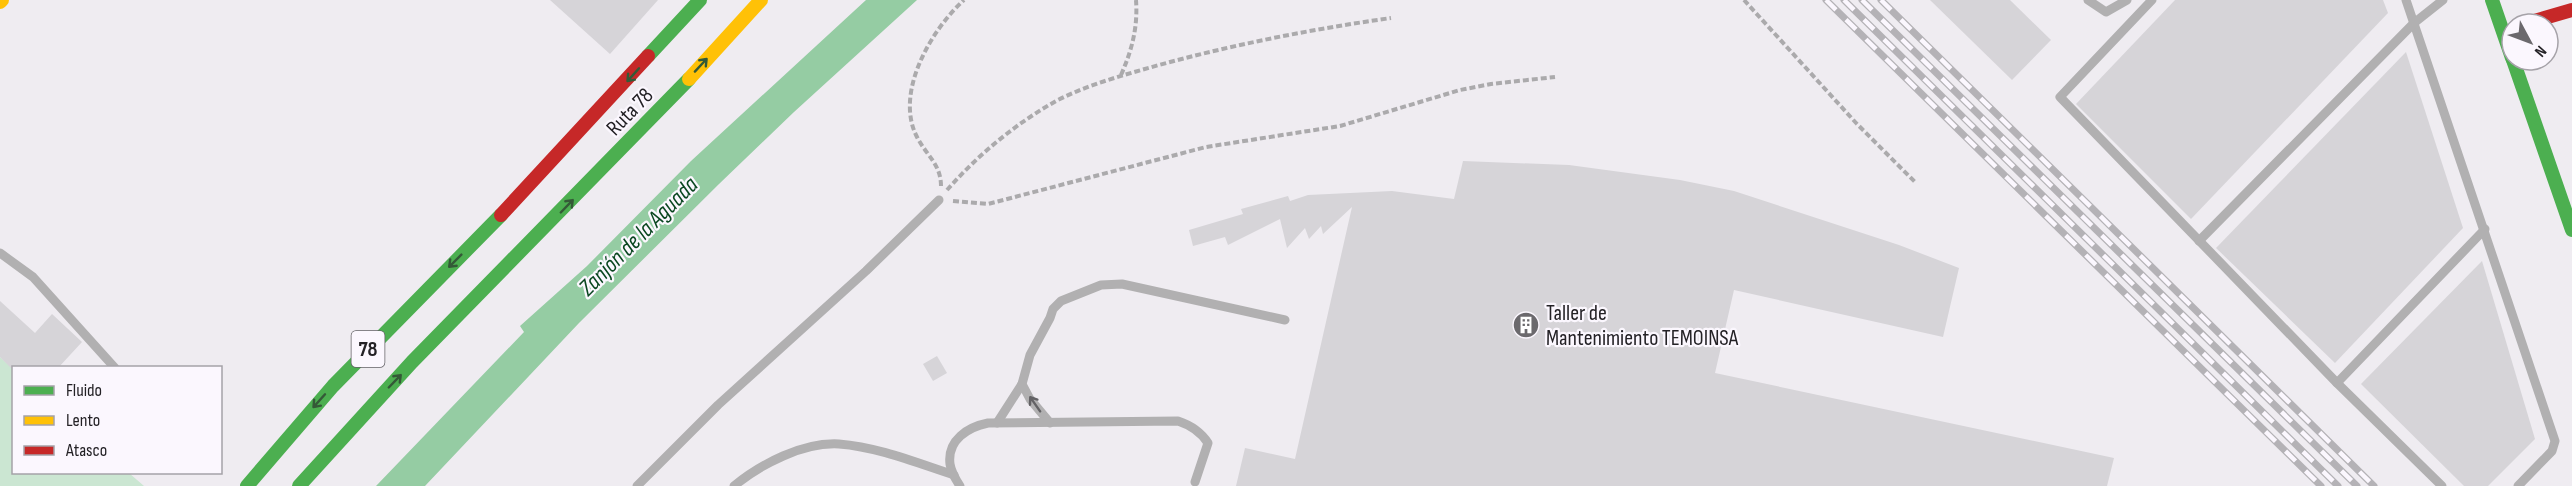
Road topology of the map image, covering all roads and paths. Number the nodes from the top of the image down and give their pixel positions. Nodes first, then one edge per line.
1 (700, 0) edge
2 (761, 0) edge
3 (964, 0) edge
4 (1136, 0) edge
5 (1744, 0) edge
6 (2088, 0) edge
7 (2127, 0) edge
8 (2152, 0) edge
9 (2406, 0) edge
10 (2444, 0) edge
11 (2492, 0) edge
12 (1391, 18) dead end
13 (2414, 23) junction
14 (2500, 24) edge
15 (2517, 72) edge
16 (1120, 75) junction
17 (1555, 77) dead end
18 (1915, 182) dead end
19 (939, 200) junction
20 (2485, 228) junction
21 (2572, 230) edge
22 (2199, 241) junction
23 (0, 253) edge
24 (1285, 320) dead end
25 (113, 366) edge
26 (2337, 383) junction
27 (1022, 384) junction
28 (997, 423) junction
29 (1050, 423) junction
30 (954, 475) junction
31 (1195, 482) dead end
32 (247, 486) edge
33 (299, 486) edge
34 (637, 486) edge
35 (734, 486) edge
36 (960, 486) edge
37 (2442, 486) edge
38 (2518, 486) edge

1 -> 32 main road, Ruta 78 / 78
33 -> 2 main road, Ruta 78 / 78
3 - 19 path
4 - 16 path
5 - 18 path
6 - 7 lane
8 - 22 lane
9 - 13 lane
10 - 13 lane
11 - 14 main road
12 - 16 path
13 - 20 lane
13 - 22 lane
15 - 21 main road
16 - 19 path
17 - 19 path
19 - 34 lane
20 - 26 lane
20 - 38 lane
22 - 26 lane
23 - 25 lane
24 - 27 lane
26 - 37 lane
27 - 28 lane
29 -> 27 lane
28 - 29 lane
28 - 30 lane
29 - 31 lane
30 - 35 lane
30 - 36 lane

